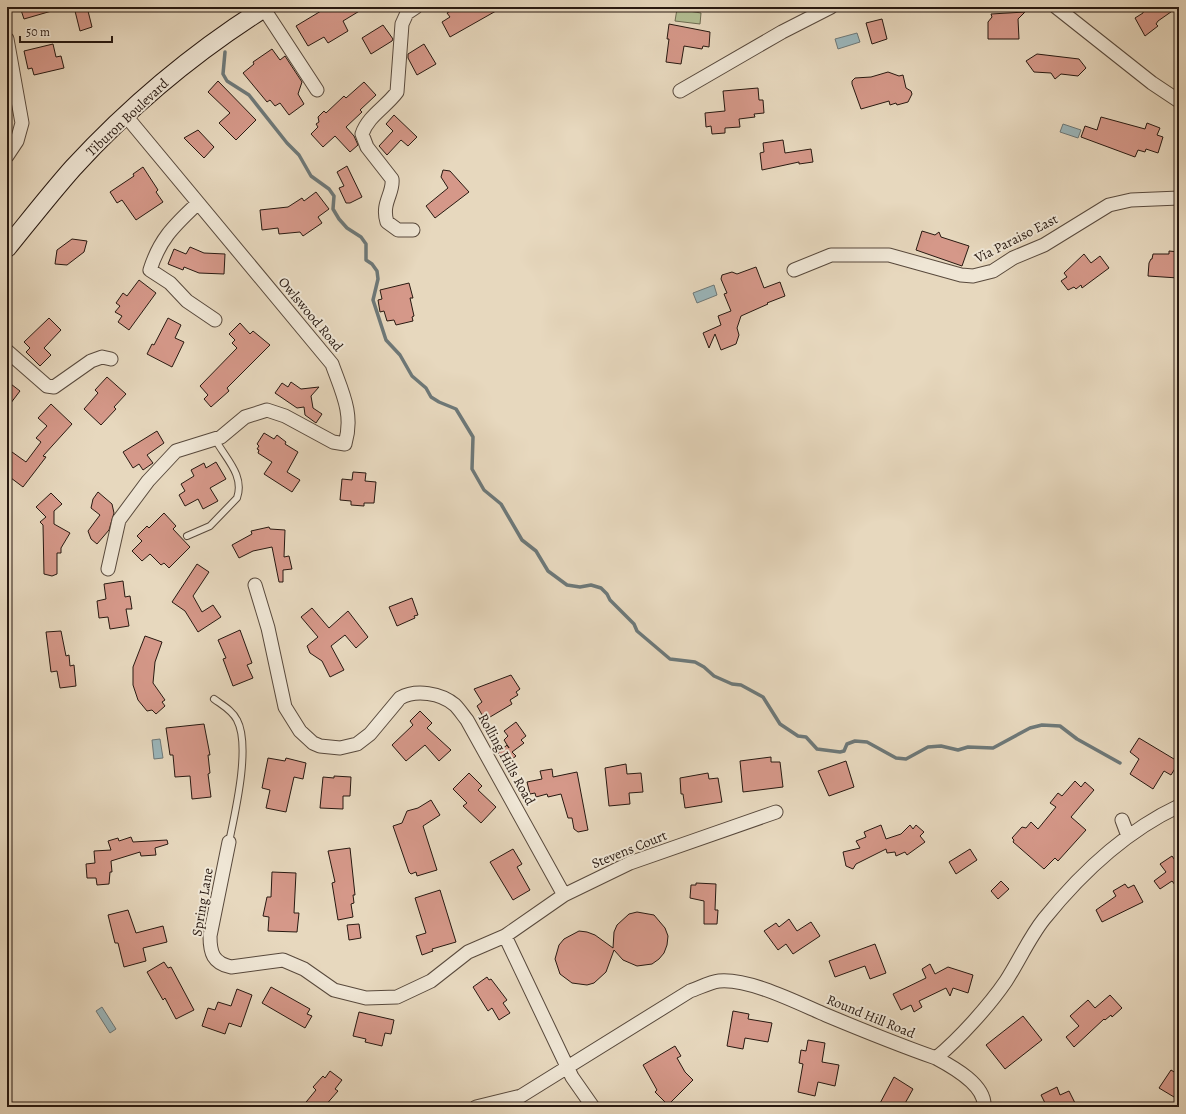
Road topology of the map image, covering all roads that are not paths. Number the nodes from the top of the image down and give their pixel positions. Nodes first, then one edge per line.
1 (416, 7) edge
2 (831, 7) edge
3 (265, 8) edge
4 (1060, 8) edge
5 (7, 39) edge
6 (317, 90) dead end
7 (680, 91) dead end
8 (1179, 100) edge
9 (126, 116) junction
10 (7, 156) edge
11 (1179, 198) edge
12 (198, 203) junction
13 (413, 230) dead end
14 (7, 248) edge
15 (794, 270) dead end
16 (215, 320) dead end
17 (7, 351) edge
18 (111, 359) dead end
19 (215, 439) junction
20 (187, 536) dead end
21 (108, 569) dead end
22 (255, 585) dead end
23 (214, 699) dead end
24 (1179, 806) edge
25 (776, 812) dead end
26 (1122, 820) dead end
27 (1128, 836) junction
28 (229, 842) joint
29 (564, 895) junction
30 (505, 936) junction
31 (936, 1058) junction
32 (568, 1067) junction
33 (476, 1107) edge
34 (593, 1107) edge
35 (984, 1107) edge

1 - 13 street
2 - 7 street
3 - 6 street
3 - 9 main road, Tiburon Boulevard
4 - 8 street
5 - 10 street
9 - 12 street, Owlswood Road
9 - 14 main road, Tiburon Boulevard
11 - 15 street, Via Paraiso East
12 - 16 street
12 - 19 street, Owlswood Road
17 - 18 street
19 - 20 lane
19 - 21 street, Owlswood Road
22 - 29 street, Rolling Hills Road
23 - 28 lane
24 - 27 street
25 - 29 street, Stevens Court
26 - 27 street
27 - 31 street
28 - 30 street, Spring Lane
29 - 30 street, Stevens Court
30 - 32 street
31 - 32 street, Round Hill Road
31 - 35 street, Round Hill Road
32 - 33 street, Round Hill Road
32 - 34 street

